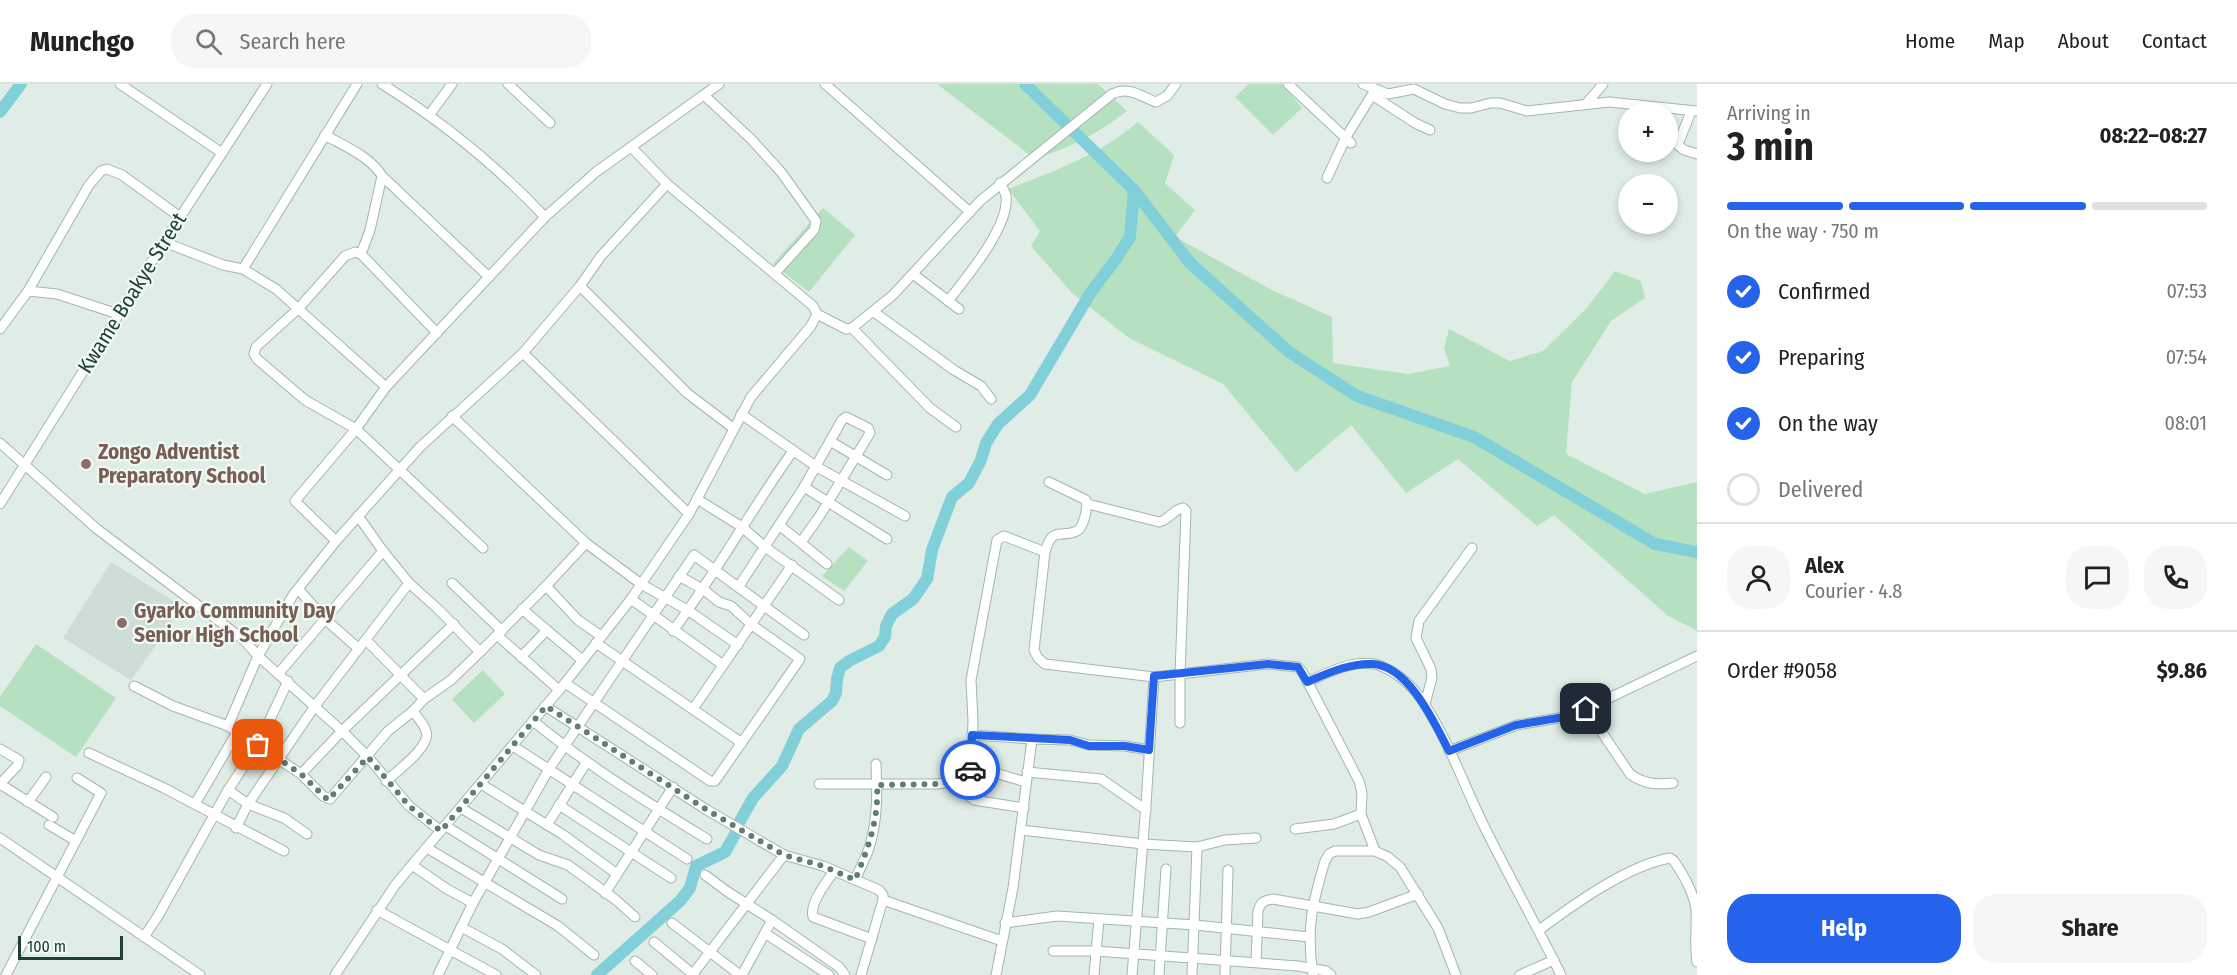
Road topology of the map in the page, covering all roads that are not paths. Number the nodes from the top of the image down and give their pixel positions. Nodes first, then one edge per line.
1 (120, 84) edge
2 (267, 84) edge
3 (357, 84) edge
4 (382, 84) edge
5 (452, 84) edge
6 (508, 84) edge
7 (720, 84) edge
8 (825, 84) edge
9 (1176, 84) edge
10 (1288, 84) edge
11 (1363, 84) edge
12 (1603, 84) edge
13 (1373, 93) junction
14 (705, 96) junction
15 (1609, 102) junction
16 (1586, 104) junction
17 (1618, 104) edge
18 (1678, 111) edge
19 (1694, 112) edge
20 (430, 114) junction
21 (550, 123) dead end
22 (1430, 130) dead end
23 (325, 135) junction
24 (1349, 140) junction
25 (1678, 144) joint
26 (632, 148) junction
27 (222, 153) junction
28 (1697, 154) edge
29 (382, 176) junction
30 (1327, 178) dead end
31 (1000, 183) junction
32 (667, 184) junction
33 (970, 212) junction
34 (180, 217) junction
35 (545, 217) junction
36 (164, 242) junction
37 (361, 254) junction
38 (243, 269) junction
39 (775, 273) junction
40 (913, 273) junction
41 (489, 277) junction
42 (580, 286) junction
43 (28, 291) junction
44 (948, 300) junction
45 (298, 309) junction
46 (959, 309) dead end
47 (874, 312) junction
48 (118, 314) junction
49 (816, 314) junction
50 (852, 328) junction
51 (0, 329) edge
52 (437, 333) junction
53 (523, 353) junction
54 (386, 387) junction
55 (991, 399) dead end
56 (741, 414) junction
57 (452, 416) junction
58 (956, 427) dead end
59 (733, 428) junction
60 (356, 429) junction
61 (830, 441) junction
62 (0, 443) edge
63 (793, 451) junction
64 (856, 456) junction
65 (24, 464) junction
66 (817, 466) junction
67 (399, 471) junction
68 (887, 475) dead end
69 (840, 481) junction
70 (1049, 482) dead end
71 (804, 487) junction
72 (697, 499) junction
73 (828, 501) junction
74 (0, 504) edge
75 (1088, 504) junction
76 (689, 514) junction
77 (357, 516) junction
78 (905, 516) dead end
79 (779, 525) junction
80 (742, 527) junction
81 (887, 539) dead end
82 (336, 541) junction
83 (801, 542) junction
84 (586, 543) junction
85 (765, 547) junction
86 (483, 548) dead end
87 (1473, 548) dead end
88 (383, 551) junction
89 (1045, 552) junction
90 (827, 564) dead end
91 (792, 565) junction
92 (715, 570) junction
93 (679, 576) junction
94 (409, 583) junction
95 (452, 583) dead end
96 (640, 584) junction
97 (546, 586) junction
98 (739, 586) junction
99 (298, 589) junction
100 (704, 590) junction
101 (664, 597) junction
102 (631, 599) junction
103 (839, 600) dead end
104 (765, 606) junction
105 (522, 609) junction
106 (688, 611) junction
107 (651, 616) junction
108 (326, 619) junction
109 (454, 624) junction
110 (752, 625) junction
111 (546, 630) junction
112 (673, 631) junction
113 (500, 633) junction
114 (804, 635) dead end
115 (599, 639) junction
116 (366, 640) junction
117 (738, 645) junction
118 (359, 650) junction
119 (480, 652) junction
120 (258, 656) junction
121 (1697, 656) edge
122 (521, 657) junction
123 (582, 660) junction
124 (623, 660) junction
125 (723, 665) junction
126 (279, 674) junction
127 (1180, 674) junction
128 (402, 676) junction
129 (1154, 676) junction
130 (288, 681) junction
131 (1307, 682) junction
132 (134, 686) dead end
133 (562, 687) junction
134 (424, 699) junction
135 (593, 703) junction
136 (1425, 704) junction
137 (315, 706) junction
138 (546, 706) junction
139 (693, 709) junction
140 (1586, 709) junction
141 (413, 711) junction
142 (533, 721) junction
143 (1180, 723) dead end
144 (577, 727) junction
145 (232, 729) junction
146 (342, 731) junction
147 (972, 735) junction
148 (1032, 738) junction
149 (741, 743) junction
150 (258, 745) junction
151 (513, 746) junction
152 (563, 746) junction
153 (0, 749) edge
154 (1149, 750) junction
155 (1449, 751) junction
156 (89, 753) dead end
157 (368, 757) junction
158 (279, 759) junction
159 (586, 763) junction
160 (876, 764) dead end
161 (971, 766) junction
162 (549, 769) junction
163 (301, 774) junction
164 (46, 777) dead end
165 (1027, 777) junction
166 (77, 778) dead end
167 (969, 779) junction
168 (386, 781) junction
169 (1674, 783) dead end
170 (0, 784) edge
171 (482, 784) junction
172 (572, 784) junction
173 (819, 784) dead end
174 (877, 785) junction
175 (673, 787) junction
176 (228, 790) junction
177 (28, 802) junction
178 (195, 804) junction
179 (248, 804) junction
180 (559, 805) junction
181 (461, 808) junction
182 (1024, 808) junction
183 (659, 810) junction
184 (1146, 810) junction
185 (525, 811) junction
186 (214, 814) junction
187 (1361, 814) junction
188 (547, 825) junction
189 (236, 828) junction
190 (1295, 828) dead end
191 (443, 829) junction
192 (1021, 830) junction
193 (644, 832) junction
194 (307, 834) dead end
195 (0, 838) edge
196 (510, 838) junction
197 (1256, 838) dead end
198 (707, 839) dead end
199 (76, 841) junction
200 (1143, 844) junction
201 (1197, 847) junction
202 (427, 848) junction
203 (284, 851) dead end
204 (1375, 851) junction
205 (632, 852) junction
206 (784, 855) junction
207 (687, 859) dead end
208 (499, 860) junction
209 (412, 865) junction
210 (1166, 869) dead end
211 (1228, 870) dead end
212 (834, 871) junction
213 (617, 874) junction
214 (705, 875) dead end
215 (57, 878) junction
216 (671, 878) dead end
217 (855, 880) junction
218 (486, 882) junction
219 (605, 893) junction
220 (1418, 894) junction
221 (562, 899) dead end
222 (883, 900) junction
223 (473, 903) junction
224 (747, 905) junction
225 (1312, 906) junction
226 (377, 910) junction
227 (635, 917) dead end
228 (1099, 919) junction
229 (772, 920) junction
230 (1137, 921) junction
231 (672, 923) dead end
232 (1005, 923) junction
233 (1163, 924) junction
234 (1194, 925) junction
235 (461, 927) junction
236 (1227, 928) junction
237 (1539, 930) junction
238 (1258, 931) junction
239 (766, 934) junction
240 (144, 936) junction
241 (1309, 937) junction
242 (872, 939) junction
243 (1002, 941) junction
244 (654, 942) dead end
245 (450, 949) junction
246 (710, 951) junction
247 (1053, 951) dead end
248 (1096, 951) junction
249 (1134, 953) junction
250 (594, 955) dead end
251 (1161, 955) junction
252 (1193, 958) junction
253 (1226, 960) junction
254 (1554, 960) junction
255 (635, 961) dead end
256 (1256, 962) junction
257 (1697, 962) edge
258 (1313, 972) edge
259 (340, 973) edge
260 (694, 974) edge
261 (6, 975) edge
262 (200, 975) edge
263 (438, 975) edge
264 (496, 975) edge
265 (536, 975) edge
266 (652, 975) edge
267 (741, 975) edge
268 (829, 975) edge
269 (845, 975) edge
270 (861, 975) edge
271 (996, 975) edge
272 (1094, 975) edge
273 (1132, 975) edge
274 (1159, 975) edge
275 (1192, 975) edge
276 (1226, 975) edge
277 (1331, 975) edge
278 (1456, 975) edge
279 (1520, 975) edge
280 (1561, 975) edge

1 - 27 street
2 - 27 street, Kwame Boakye Street
3 - 23 street
4 - 20 street
5 - 20 street
6 - 21 street
7 - 14 street
8 - 33 street
9 - 31 street
10 - 24 street
11 - 13 street
12 - 15 street
12 - 16 street
13 - 16 street
13 - 22 street
13 - 24 street
14 - 26 street
14 - 39 street
15 - 16 street
15 - 17 street
18 - 19 street
19 - 25 street
20 - 35 street
23 - 29 street
23 - 38 street
24 - 30 street
25 - 28 street
26 - 32 street
26 - 35 street
27 - 34 street, Kwame Boakye Street
29 - 37 street
29 - 41 street
31 - 33 street
31 - 44 street
32 - 39 street
32 - 42 street
33 - 40 street
34 - 36 street, Kwame Boakye Street
34 - 43 street
35 - 41 street
36 - 38 street
36 - 48 street, Kwame Boakye Street
37 - 45 street
37 - 52 street
38 - 45 street
39 - 49 street
40 - 44 street
40 - 47 street
41 - 52 street
42 - 53 street
42 - 59 street
43 - 48 street
43 - 51 street
44 - 46 street
45 - 54 street
45 - 60 street
47 - 50 street
47 - 55 street
48 - 65 street, Kwame Boakye Street
49 - 50 street
49 - 56 street
50 - 58 street
52 - 54 street
53 - 57 street
53 - 76 street
54 - 60 street
56 - 59 street
56 - 63 street
57 - 67 street
57 - 84 street
59 - 72 street
60 - 67 street
60 - 82 street
61 - 64 street
61 - 64 street
61 - 66 street
62 - 65 street
63 - 66 street
63 - 80 street
64 - 68 street
64 - 69 street
65 - 74 street, Kwame Boakye Street
65 - 120 street
66 - 69 street
66 - 71 street
67 - 77 street
67 - 86 street
69 - 73 street
69 - 78 street
70 - 75 street
71 - 73 street
71 - 79 street
72 - 76 street
72 - 80 street
73 - 81 street
73 - 83 street
75 - 89 street
75 - 127 street
76 - 96 street
77 - 82 street
77 - 88 street
79 - 83 street
79 - 85 street
80 - 85 street
80 - 92 street
82 - 99 street
83 - 90 street
84 - 96 street
84 - 97 street
85 - 91 street
85 - 98 street
87 - 136 street
88 - 94 street
88 - 108 street
89 - 129 street
89 - 147 street
91 - 103 street
91 - 104 street
92 - 93 street
92 - 98 street
92 - 100 street
93 - 100 street
93 - 101 street
94 - 109 street
94 - 116 street
95 - 113 street
96 - 101 street
96 - 102 street
97 - 105 street
97 - 115 street
98 - 104 street
99 - 108 street
99 - 120 street
100 - 106 street
100 - 110 street
101 - 106 street
101 - 107 street
102 - 107 street
102 - 115 street
104 - 110 street
104 - 114 street
105 - 111 street
105 - 113 street
106 - 112 street
106 - 117 street
107 - 112 street
107 - 124 street
108 - 118 street
108 - 126 street
109 - 119 street
109 - 128 street
110 - 117 street
110 - 149 street
111 - 122 street
111 - 123 street
112 - 125 street
113 - 119 street
113 - 122 street
115 - 123 street
115 - 124 street
116 - 118 street
116 - 128 street
117 - 125 street
118 - 137 street
119 - 134 street
120 - 126 street
120 - 145 street
121 - 140 street
122 - 133 street
123 - 133 street
124 - 135 street
124 - 139 street
125 - 139 street
126 - 130 street
127 - 129 street
127 - 131 street
127 - 143 street
128 - 134 street
128 - 146 street
129 - 154 street
130 - 137 street
130 - 150 street
131 - 136 street
131 - 187 street
132 - 145 street
133 - 135 street
133 - 138 street
134 - 141 street
135 - 144 street
135 - 149 street
136 - 155 street
137 - 146 street
137 - 158 street
138 - 142 street
138 - 144 street
139 - 149 street
140 - 155 street
140 - 169 street
141 - 157 street
141 - 168 street
142 - 151 street
142 - 152 street
144 - 152 street
144 - 175 street
145 - 150 street
145 - 178 street
146 - 157 street
146 - 163 street
147 - 148 street
147 - 161 street
148 - 154 street
148 - 165 street
150 - 158 street
150 - 176 street
151 - 162 street
151 - 171 street
152 - 159 street
152 - 162 street
153 - 170 street
154 - 184 street
155 - 237 street
156 - 178 street
157 - 163 street
157 - 168 street
158 - 163 street
158 - 179 street
159 - 172 street
159 - 183 street
160 - 174 street
161 - 165 street
161 - 167 street
162 - 172 street
162 - 185 street
164 - 177 street
165 - 182 street
165 - 184 street
166 - 199 street
167 - 174 street
167 - 182 street
168 - 191 street
170 - 177 street
171 - 181 street
171 - 185 street
172 - 180 street
172 - 193 street
173 - 174 street
174 - 217 street
175 - 183 street
175 - 206 street
176 - 179 street
176 - 186 street
177 - 199 street
178 - 186 street
179 - 189 street
179 - 194 street
180 - 188 street
180 - 205 street
181 - 191 street
181 - 196 street
182 - 192 street
183 - 193 street
183 - 198 street
184 - 200 street
185 - 188 street
185 - 196 street
186 - 189 street
186 - 240 street
187 - 190 street
187 - 204 street
188 - 213 street
189 - 203 street
191 - 202 street
191 - 208 street
192 - 200 street
192 - 232 street
193 - 205 street
193 - 207 street
195 - 215 street
196 - 208 street
196 - 219 street
197 - 201 street
199 - 215 street
200 - 201 street
200 - 230 street
201 - 234 street
202 - 209 street
202 - 218 street
204 - 220 street
204 - 225 street
205 - 213 street
205 - 216 street
206 - 212 street
206 - 224 street
208 - 218 street
208 - 221 street
209 - 223 street
209 - 226 street
210 - 233 street
211 - 236 street
212 - 217 street
212 - 242 street
213 - 219 street
214 - 224 street
215 - 240 street
215 - 261 street
217 - 222 street
218 - 223 street
218 - 250 street
219 - 227 street
220 - 225 street
220 - 278 street
222 - 242 street
222 - 243 street
223 - 235 street
224 - 229 street
224 - 246 street
225 - 238 street
225 - 241 street
226 - 245 street
226 - 259 street
228 - 230 street
228 - 232 street
228 - 248 street
229 - 239 street
229 - 269 street
230 - 233 street
230 - 249 street
231 - 246 street
232 - 243 street
233 - 234 street
233 - 251 street
234 - 236 street
234 - 252 street
235 - 245 street
235 - 265 street
236 - 238 street
236 - 253 street
237 - 254 street
237 - 257 street
238 - 241 street
238 - 256 street
239 - 267 street
239 - 268 street
240 - 262 street
241 - 258 street
242 - 270 street
243 - 271 street
244 - 260 street
245 - 263 street
245 - 264 street
246 - 260 street
246 - 267 street
247 - 248 street
248 - 249 street
248 - 272 street
249 - 251 street
249 - 273 street
251 - 252 street
251 - 274 street
252 - 253 street
252 - 275 street
253 - 256 street
253 - 276 street
254 - 279 street
254 - 280 street
255 - 266 street
256 - 258 street
258 - 277 street

